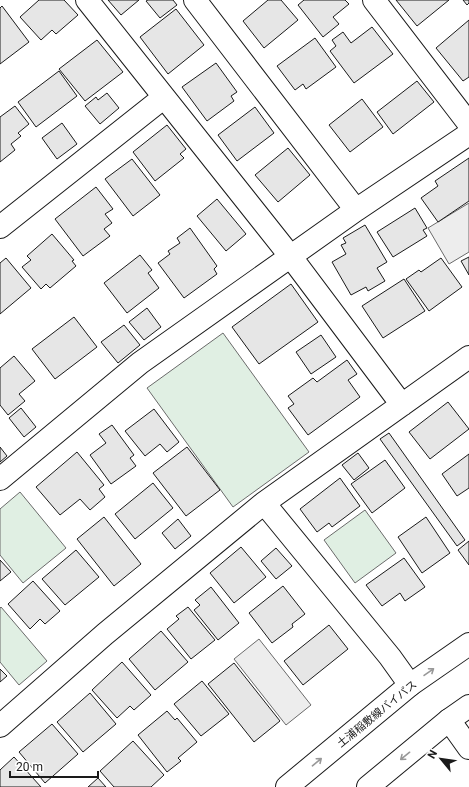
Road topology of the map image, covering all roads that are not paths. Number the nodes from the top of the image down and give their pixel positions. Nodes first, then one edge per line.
1 (87, 0) edge
2 (195, 0) edge
3 (374, 0) edge
4 (163, 98) junction
5 (469, 124) edge
6 (469, 134) edge
7 (356, 210) junction
8 (0, 227) edge
9 (290, 257) junction
10 (469, 357) edge
11 (402, 405) junction
12 (0, 479) edge
13 (264, 503) junction
14 (469, 644) edge
15 (410, 685) junction
16 (469, 706) edge
17 (449, 720) junction
18 (0, 726) edge
19 (469, 748) edge
20 (287, 787) edge
21 (368, 787) edge

1 - 4 street
2 - 7 street
3 - 5 street
4 - 8 street
4 - 9 street
6 - 7 street
7 - 9 street
9 - 11 street
9 - 12 street
10 - 11 street
11 - 13 street
13 - 15 street
13 - 18 street
15 -> 14 street, 土浦稲敷線バイパス
20 -> 15 street, 土浦稲敷線バイパス
16 - 17 street
17 - 19 street
17 -> 21 street

